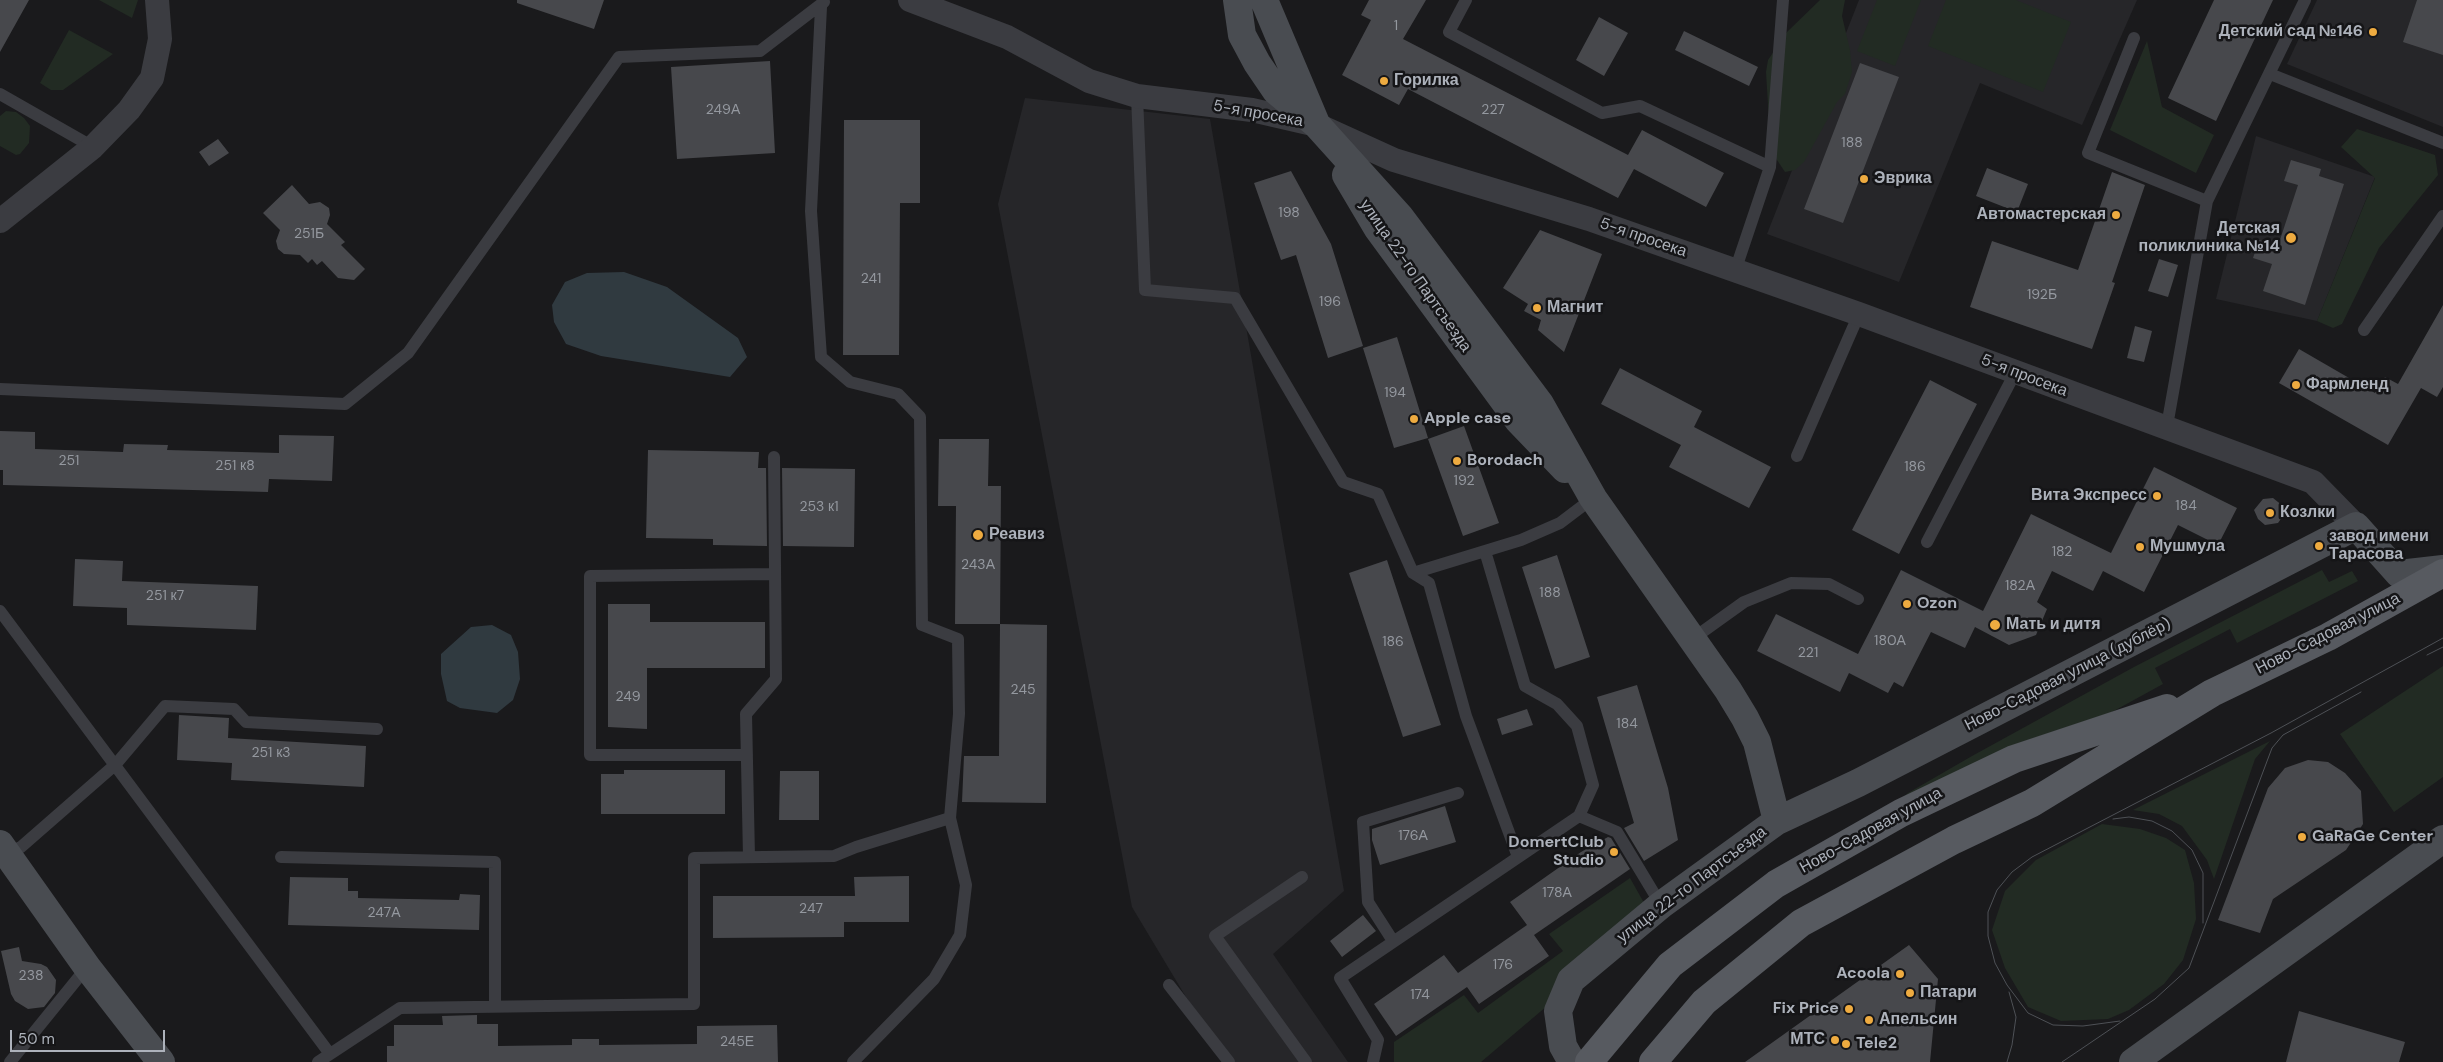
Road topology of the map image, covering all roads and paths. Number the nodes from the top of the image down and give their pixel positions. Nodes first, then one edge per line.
1 (157, 0) edge
2 (910, 0) edge
3 (1237, 0) edge
4 (1264, 0) edge
5 (1466, 0) edge
6 (1783, 0) edge
7 (2305, 0) edge
8 (823, 3) edge
9 (2134, 38) dead end
10 (2270, 74) junction
11 (0, 94) edge
12 (1137, 96) junction
13 (1317, 125) junction
14 (2443, 143) edge
15 (93, 147) junction
16 (1770, 167) junction
17 (2207, 201) junction
18 (2443, 216) edge
19 (0, 221) edge
20 (1734, 270) junction
21 (1859, 314) junction
22 (2364, 330) dead end
23 (2015, 373) junction
24 (0, 389) edge
25 (2167, 426) junction
26 (1797, 456) dead end
27 (774, 457) dead end
28 (1593, 498) junction
29 (2356, 526) junction
30 (1927, 542) dead end
31 (1485, 551) junction
32 (2443, 571) edge
33 (1413, 573) junction
34 (775, 574) junction
35 (1858, 600) dead end
36 (0, 611) edge
37 (1691, 640) junction
38 (2212, 693) junction
39 (377, 729) dead end
40 (747, 755) junction
41 (116, 764) junction
42 (1458, 793) dead end
43 (1579, 816) junction
44 (950, 818) junction
45 (1777, 821) junction
46 (2443, 839) edge
47 (2, 851) edge
48 (281, 857) dead end
49 (749, 857) junction
50 (1518, 857) junction
51 (1302, 877) dead end
52 (1661, 905) junction
53 (1393, 942) junction
54 (88, 967) junction
55 (1169, 985) dead end
56 (495, 1006) junction
57 (330, 1054) junction
58 (10, 1062) edge
59 (161, 1062) edge
60 (318, 1062) edge
61 (853, 1062) edge
62 (1229, 1062) edge
63 (1306, 1062) edge
64 (1373, 1062) edge
65 (1572, 1062) edge
66 (1588, 1062) edge
67 (1653, 1062) edge
68 (2133, 1062) edge

1 - 15 street
2 - 12 street, 5-я просека
3 - 13 main road
4 - 13 main road
5 - 16 lane
6 - 16 lane
7 - 10 lane
8 - 24 lane
8 - 44 lane
9 - 17 lane
10 - 14 lane
10 - 17 lane
11 - 15 lane
12 - 13 street, 5-я просека
12 - 33 lane
13 - 20 street, 5-я просека
13 - 28 main road, улица 22-го Партсъезда
15 - 19 street
16 - 20 lane
17 - 25 lane
18 - 22 lane
20 - 21 street, 5-я просека
21 - 23 street, 5-я просека
21 - 26 lane
23 - 25 street, 5-я просека
23 - 30 lane
25 - 29 street, 5-я просека
27 - 34 lane
28 - 31 lane
28 - 37 main road, улица 22-го Партсъезда
29 - 32 main road
29 - 45 main road, Ново-Садовая улица (дублёр)
31 - 33 lane
31 - 43 lane
32 - 38 main road, Ново-Садовая улица
33 - 50 lane
34 - 40 lane
34 - 40 lane
35 - 37 lane
36 - 41 lane
37 - 45 main road, улица 22-го Партсъезда
38 - 66 main road, Ново-Садовая улица
38 - 67 main road, Ново-Садовая улица
39 - 41 lane
40 - 49 lane
41 - 47 lane
41 - 57 lane
42 - 53 lane
43 - 50 lane
43 - 52 lane
44 - 49 lane
44 - 61 lane
45 - 52 main road, улица 22-го Партсъезда
46 - 68 main road
47 - 54 main road
48 - 56 lane
49 - 56 lane
50 - 53 lane
51 - 63 lane
52 - 65 main road, улица 22-го Партсъезда
53 - 64 lane
54 - 58 lane
54 - 59 main road
55 - 62 lane
56 - 57 lane
57 - 60 lane

